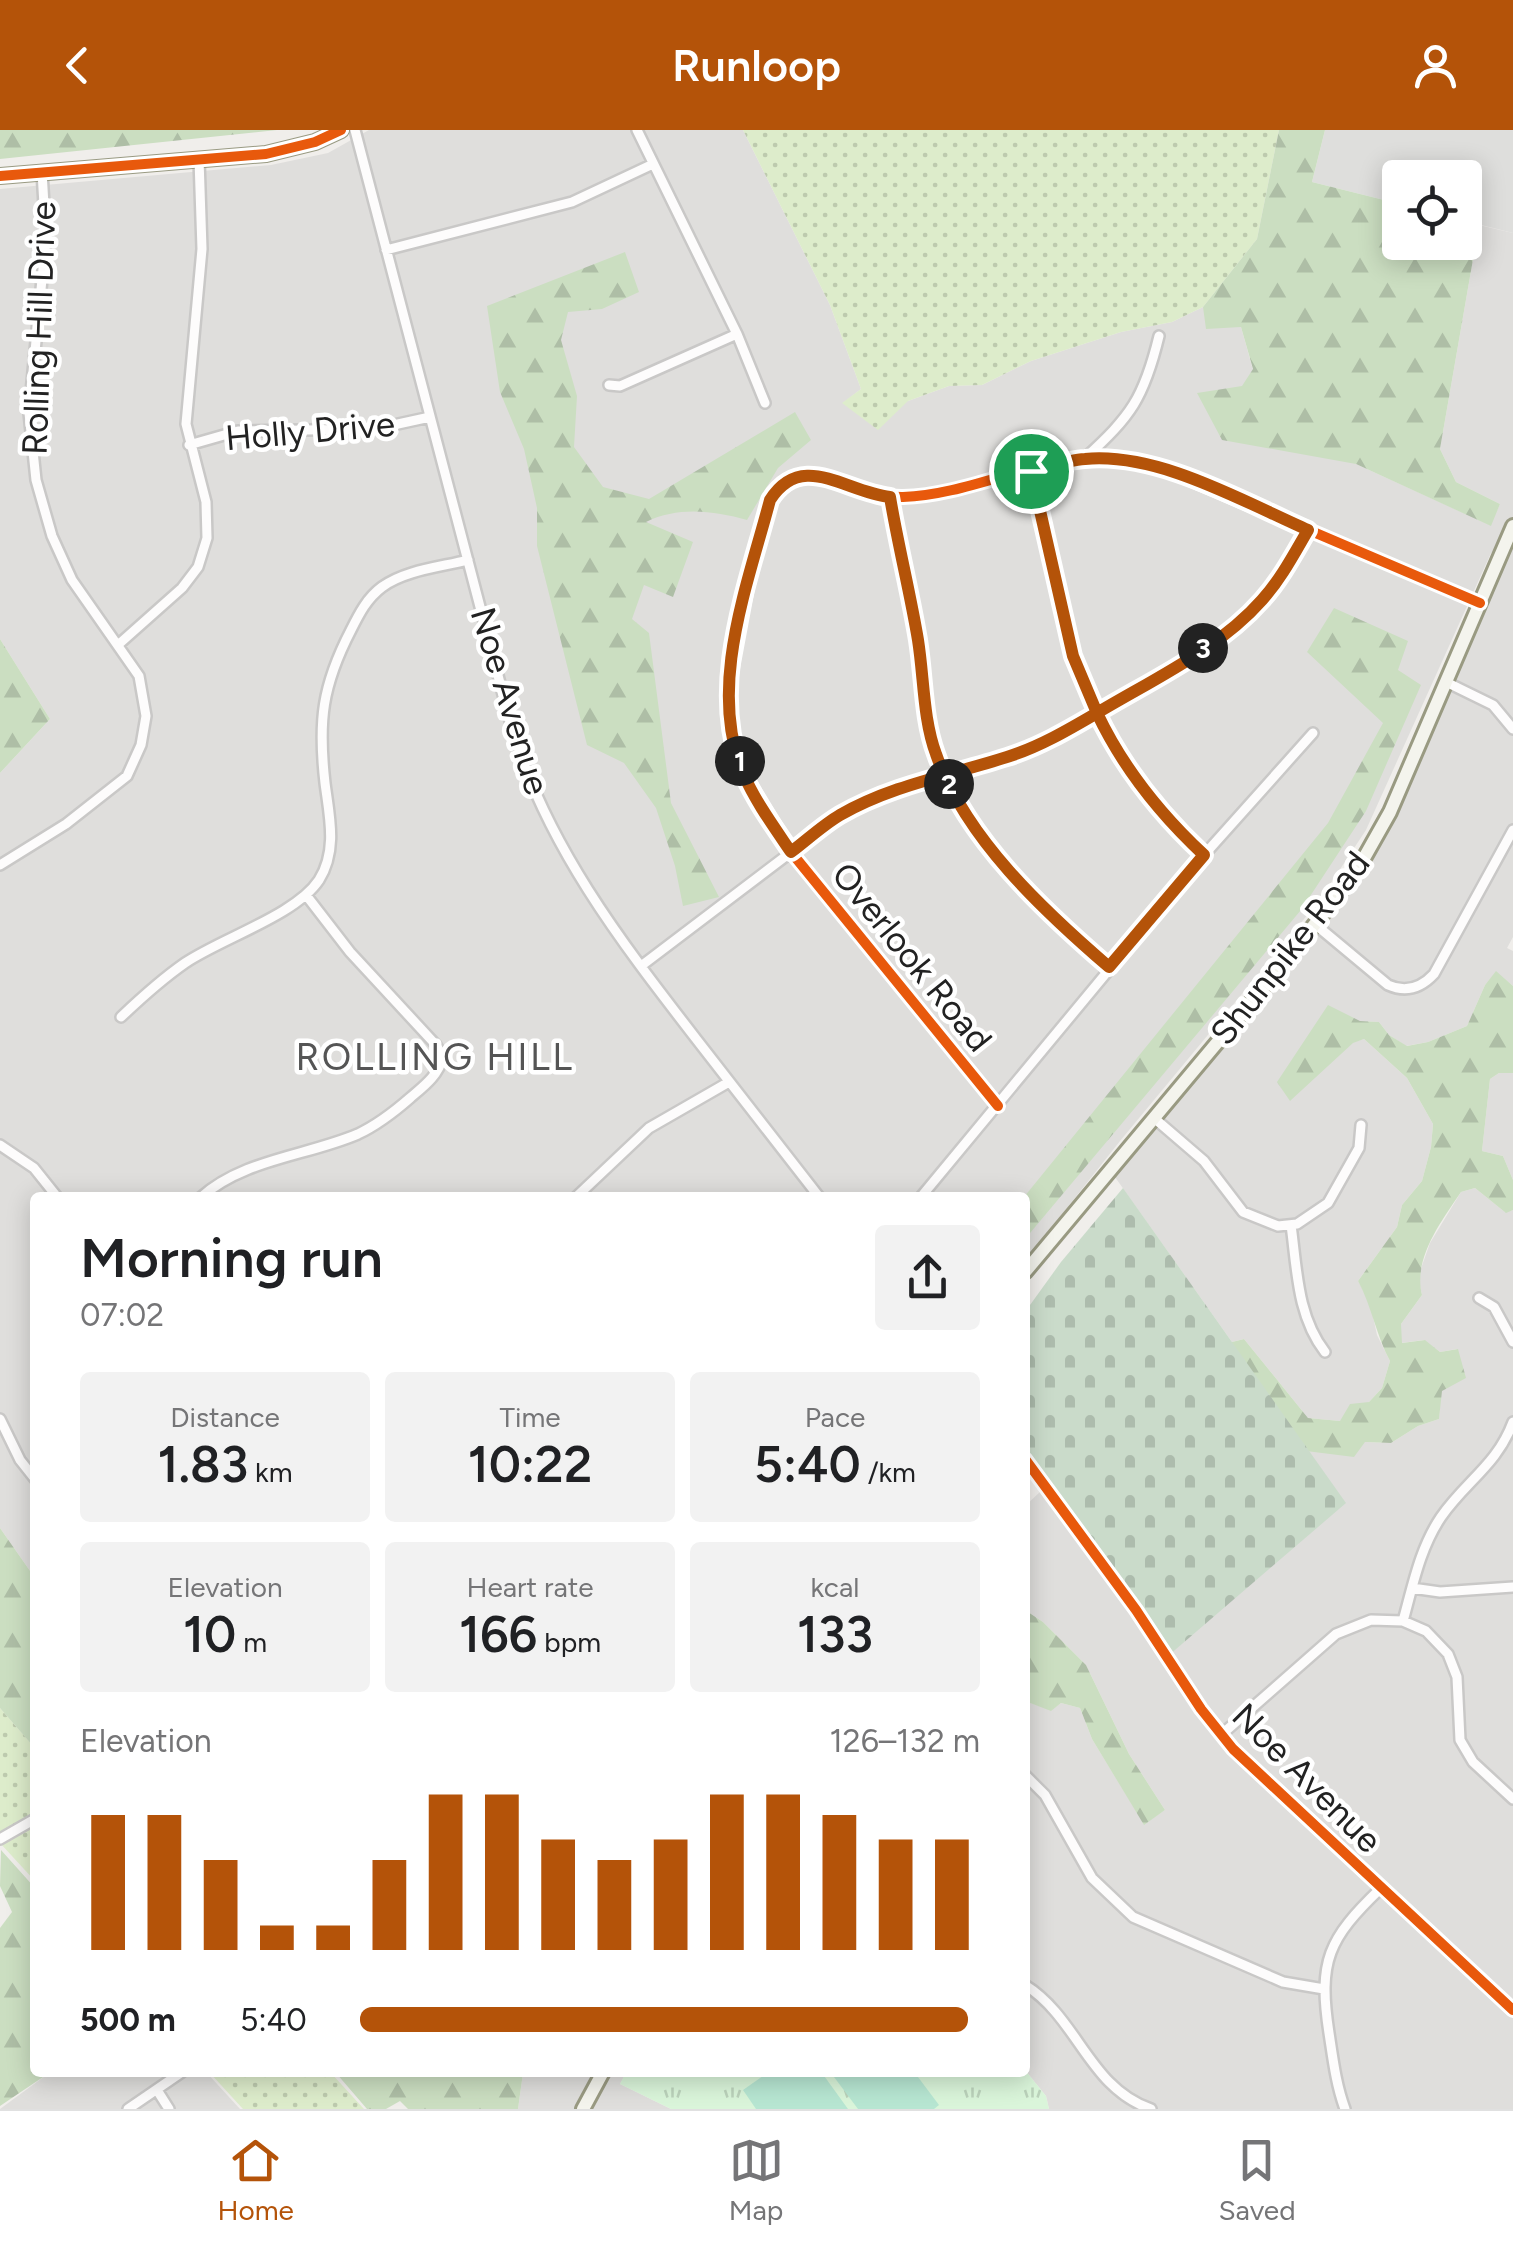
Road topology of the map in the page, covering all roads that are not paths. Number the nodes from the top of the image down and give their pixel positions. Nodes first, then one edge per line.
1 (341, 130) edge
2 (356, 130) edge
3 (637, 130) edge
4 (199, 159) junction
5 (654, 164) junction
6 (42, 172) junction
7 (0, 176) edge
8 (386, 250) junction
9 (737, 334) junction
10 (1159, 336) dead end
11 (609, 385) dead end
12 (764, 403) dead end
13 (430, 418) junction
14 (189, 445) junction
15 (1084, 458) junction
16 (1031, 471) junction
17 (890, 497) junction
18 (1513, 526) edge
19 (1308, 530) junction
20 (468, 560) junction
21 (1480, 603) junction
22 (119, 644) junction
23 (1446, 682) junction
24 (1097, 713) junction
25 (1513, 728) edge
26 (1313, 733) dead end
27 (944, 775) junction
28 (1513, 830) edge
29 (791, 852) junction
30 (1204, 855) junction
31 (0, 865) edge
32 (306, 895) junction
33 (1316, 925) junction
34 (641, 966) junction
35 (1109, 967) junction
36 (121, 1017) dead end
37 (729, 1082) junction
38 (998, 1106) junction
39 (1154, 1118) junction
40 (1361, 1125) dead end
41 (0, 1145) edge
42 (53, 1192) edge
43 (208, 1192) edge
44 (581, 1192) edge
45 (815, 1192) edge
46 (925, 1192) edge
47 (1291, 1225) junction
48 (1030, 1266) edge
49 (1478, 1298) dead end
50 (1513, 1342) edge
51 (1326, 1352) dead end
52 (1, 1422) edge
53 (1513, 1422) edge
54 (1030, 1466) edge
55 (30, 1473) edge
56 (1513, 1587) edge
57 (1412, 1588) junction
58 (1403, 1621) junction
59 (1220, 1735) junction
60 (1030, 1780) edge
61 (1513, 1798) edge
62 (30, 1822) edge
63 (0, 1839) edge
64 (1380, 1889) junction
65 (1030, 1989) edge
66 (1324, 1989) junction
67 (1513, 2010) edge
68 (175, 2077) edge
69 (600, 2077) edge
70 (157, 2090) junction
71 (128, 2109) edge
72 (169, 2109) edge
73 (584, 2109) edge
74 (1151, 2109) edge
75 (1345, 2109) edge

1 - 4 main road
2 - 8 street, Noe Avenue
3 - 5 street
4 - 6 main road
4 - 14 street
5 - 8 street
5 - 9 street
6 - 7 main road
6 - 22 street, Rolling Hill Drive
8 - 13 street, Noe Avenue
9 - 11 street
9 - 12 street
10 - 15 street
13 - 14 street, Holly Drive
13 - 20 street, Noe Avenue
14 - 22 street
15 - 16 street
15 - 19 street
16 - 17 street
16 - 24 street
17 - 27 street
17 - 29 street, Overlook Road
18 - 21 main road, Shunpike Road
19 - 21 street
19 - 24 street
20 - 32 street
20 - 34 street, Noe Avenue
21 - 23 main road, Shunpike Road
22 - 31 street, Rolling Hill Drive
23 - 25 street
23 - 33 main road, Shunpike Road
24 - 27 street
24 - 30 street
26 - 30 street
27 - 29 street
27 - 35 street
28 - 33 street
29 - 34 street
29 - 38 street, Overlook Road
30 - 35 street
32 - 36 street
32 - 43 street
33 - 39 main road, Shunpike Road
34 - 37 street, Noe Avenue
35 - 38 street
37 - 44 street
37 - 45 street, Noe Avenue
38 - 46 street
39 - 47 street
39 - 48 main road, Shunpike Road
40 - 47 street
41 - 42 street
47 - 51 street
49 - 50 street
52 - 55 street
53 - 57 street
54 - 59 street, Noe Avenue
56 - 57 street
57 - 58 street
58 - 59 street
58 - 61 street
59 - 64 street, Noe Avenue
60 - 66 street
62 - 63 street
64 - 66 street
64 - 67 street, Noe Avenue
65 - 74 street
66 - 75 street
68 - 70 street
69 - 73 main road
70 - 71 street
70 - 72 street

